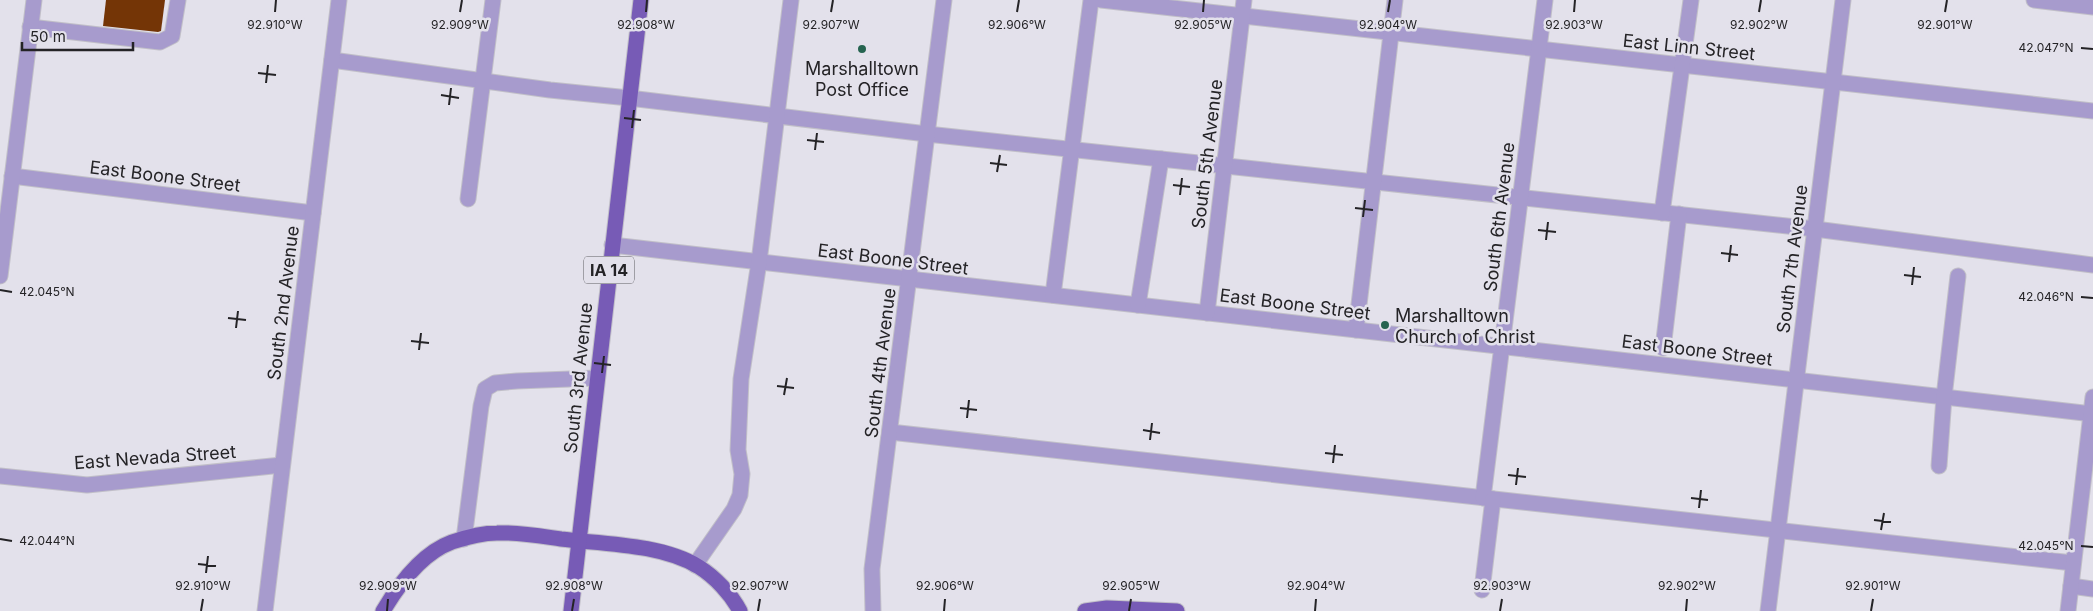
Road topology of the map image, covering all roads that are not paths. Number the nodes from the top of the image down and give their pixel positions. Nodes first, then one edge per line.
1 (34, 0) edge
2 (178, 0) edge
3 (339, 0) edge
4 (493, 0) edge
5 (641, 0) edge
6 (791, 0) edge
7 (944, 0) edge
8 (1091, 0) edge
9 (1101, 0) edge
10 (1244, 0) edge
11 (1395, 0) edge
12 (1545, 0) edge
13 (1690, 0) edge
14 (1843, 0) edge
15 (2034, 0) edge
16 (2093, 7) edge
17 (1243, 16) junction
18 (30, 27) junction
19 (1391, 32) junction
20 (1540, 49) junction
21 (332, 60) junction
22 (1683, 65) junction
23 (483, 81) junction
24 (1833, 82) junction
25 (629, 98) junction
26 (2093, 111) edge
27 (776, 116) junction
28 (927, 134) junction
29 (1072, 150) junction
30 (1161, 159) junction
31 (1225, 166) junction
32 (12, 176) junction
33 (1374, 182) junction
34 (1520, 197) junction
35 (468, 199) dead end
36 (313, 213) junction
37 (1662, 213) junction
38 (1679, 214) junction
39 (1815, 229) junction
40 (612, 245) junction
41 (758, 262) junction
42 (2093, 265) edge
43 (0, 276) edge
44 (1958, 276) dead end
45 (909, 279) junction
46 (1053, 296) junction
47 (1138, 305) junction
48 (1207, 313) junction
49 (1356, 330) junction
50 (1501, 347) junction
51 (1663, 348) dead end
52 (597, 378) junction
53 (1796, 380) junction
54 (2093, 397) edge
55 (1944, 398) junction
56 (2092, 414) edge
57 (890, 432) junction
58 (282, 465) junction
59 (1939, 466) dead end
60 (0, 476) edge
61 (1488, 498) junction
62 (1778, 531) junction
63 (464, 539) junction
64 (579, 541) junction
65 (2073, 563) junction
66 (695, 565) junction
67 (2070, 586) junction
68 (1482, 590) dead end
69 (2093, 590) edge
70 (264, 611) edge
71 (383, 611) edge
72 (571, 611) edge
73 (740, 611) edge
74 (873, 611) edge
75 (1085, 611) edge
76 (1177, 611) edge
77 (1768, 611) edge
78 (2068, 611) edge

1 - 18 street
2 - 18 street
3 - 21 street, South 2nd Avenue
4 - 23 street
5 - 25 main road, South 3rd Avenue / IA 14
6 - 27 street
7 - 28 street, South 4th Avenue
8 - 29 street
9 - 17 street, East Linn Street
10 - 17 street, South 5th Avenue
11 - 19 street
12 - 20 street, South 6th Avenue
13 - 22 street
14 - 24 street, South 7th Avenue
15 - 16 street
17 - 19 street, East Linn Street
17 - 31 street, South 5th Avenue
18 - 32 street
19 - 20 street, East Linn Street
19 - 33 street
20 - 22 street, East Linn Street
20 - 34 street, South 6th Avenue
21 - 23 street
21 - 36 street, South 2nd Avenue
22 - 24 street, East Linn Street
22 - 37 street
23 - 25 street
23 - 35 street
24 - 26 street, East Linn Street
24 - 39 street, South 7th Avenue
25 - 27 street
25 - 40 main road, South 3rd Avenue / IA 14
27 - 28 street
27 - 41 street
28 - 29 street
28 - 45 street, South 4th Avenue
29 - 30 street
29 - 46 street
30 - 31 street
30 - 47 street
31 - 33 street
31 - 48 street, South 5th Avenue
32 - 36 street, East Boone Street
32 - 43 street
33 - 34 street
33 - 49 street
34 - 37 street
34 - 50 street, South 6th Avenue
36 - 58 street, South 2nd Avenue
37 - 38 street
38 - 39 street
38 - 51 street
39 - 42 street
39 - 53 street, South 7th Avenue
40 - 41 street, East Boone Street
40 - 52 main road, South 3rd Avenue / IA 14
41 - 45 street, East Boone Street
41 - 66 street
44 - 55 street
45 - 46 street, East Boone Street
45 - 57 street, South 4th Avenue
46 - 47 street, East Boone Street
47 - 48 street, East Boone Street
48 - 49 street, East Boone Street
49 - 50 street, East Boone Street
50 - 53 street, East Boone Street
50 - 61 street, South 6th Avenue
52 - 63 street
52 - 64 main road, South 3rd Avenue / IA 14
53 - 55 street, East Boone Street
53 - 62 street, South 7th Avenue
54 - 56 street
55 - 56 street, East Boone Street
55 - 59 street
56 - 65 street
57 - 61 street
57 - 74 street, South 4th Avenue
58 - 60 street, East Nevada Street
58 - 70 street, South 2nd Avenue
61 - 62 street
61 - 68 street, South 6th Avenue
62 - 65 street
62 - 77 street, South 7th Avenue
63 - 64 main road
63 - 71 main road
64 - 66 main road
64 - 72 main road, South 3rd Avenue / IA 14
65 - 67 street
66 - 73 main road
67 - 69 street
67 - 78 street
75 - 76 main road

